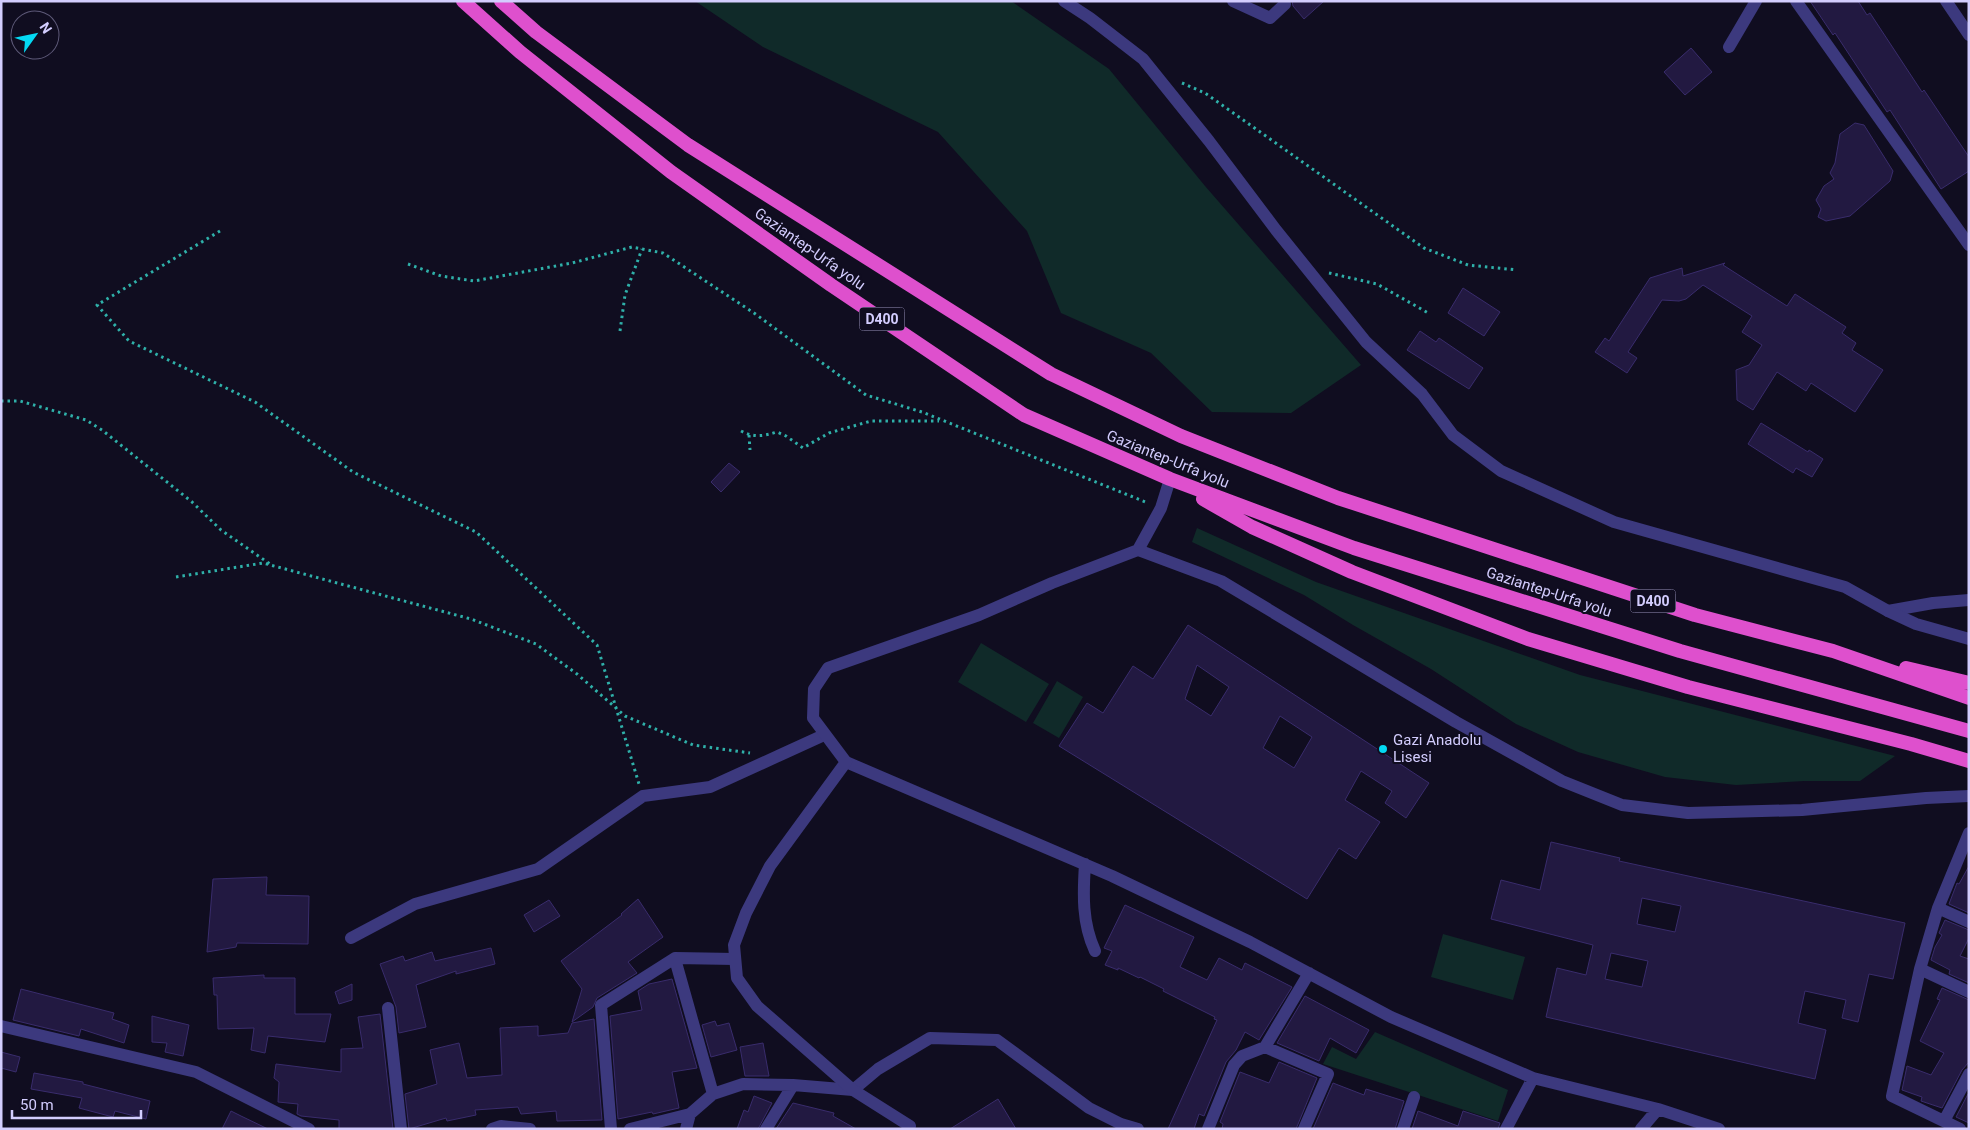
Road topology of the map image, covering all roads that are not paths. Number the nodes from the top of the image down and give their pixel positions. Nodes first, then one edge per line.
1 (463, 1) edge
2 (501, 1) edge
3 (1064, 1) edge
4 (1233, 1) edge
5 (1756, 1) edge
6 (1796, 1) edge
7 (1946, 1) edge
8 (1285, 4) dead end
9 (1969, 35) edge
10 (1729, 47) dead end
11 (1969, 245) edge
12 (1170, 479) junction
13 (1138, 550) junction
14 (1969, 600) edge
15 (1888, 611) junction
16 (1969, 639) edge
17 (1833, 651) junction
18 (1969, 683) edge
19 (1969, 698) edge
20 (1969, 731) edge
21 (824, 735) junction
22 (778, 756) road end
23 (1969, 761) edge
24 (846, 762) junction
25 (1969, 796) edge
26 (1969, 833) edge
27 (1965, 850) edge
28 (1085, 864) junction
29 (1938, 908) junction
30 (1969, 922) edge
31 (350, 938) dead end
32 (1095, 951) dead end
33 (675, 959) junction
34 (735, 960) junction
35 (1920, 969) junction
36 (1310, 973) junction
37 (1969, 992) edge
38 (388, 1008) dead end
39 (1, 1026) edge
40 (1266, 1048) junction
41 (1969, 1074) edge
42 (1533, 1078) junction
43 (792, 1085) junction
44 (853, 1090) junction
45 (713, 1094) junction
46 (1414, 1097) dead end
47 (1658, 1109) junction
48 (690, 1114) junction
49 (1944, 1121) junction
50 (1120, 1126) edge
51 (911, 1128) edge
52 (309, 1129) edge
53 (401, 1129) edge
54 (492, 1129) edge
55 (530, 1129) edge
56 (611, 1129) edge
57 (630, 1129) edge
58 (686, 1129) edge
59 (766, 1129) edge
60 (1138, 1129) edge
61 (1208, 1129) edge
62 (1304, 1129) edge
63 (1403, 1129) edge
64 (1506, 1129) edge
65 (1641, 1129) edge
66 (1718, 1129) edge
67 (1960, 1129) edge

1 - 12 highway, Gaziantep-Urfa yolu / D400
2 - 17 highway, Gaziantep-Urfa yolu / D400
3 - 15 street
4 - 8 street
5 - 10 street
6 - 11 street
7 - 9 street
12 - 13 street
12 - 20 highway, Gaziantep-Urfa yolu / D400
12 - 23 highway
13 - 21 street
13 - 25 street
14 - 15 street
15 - 16 street
17 - 18 highway
17 - 19 highway, Gaziantep-Urfa yolu / D400
21 - 22 street
21 - 24 street
21 - 31 street
24 - 28 street
24 - 34 street
26 - 27 street
27 - 29 street
28 - 32 street
28 - 36 street
29 - 30 street
29 - 35 street
33 - 34 street
33 - 45 street
33 - 56 street
34 - 44 street
35 - 37 street
35 - 49 street
36 - 40 street
36 - 42 street
38 - 53 street
39 - 52 street
40 - 61 street
40 - 62 street
41 - 49 street
42 - 47 street
42 - 64 street
43 - 44 street
43 - 45 street
43 - 59 street
44 - 50 street
44 - 51 street
45 - 48 street
46 - 63 street
47 - 65 street
47 - 66 street
48 - 57 street
48 - 58 street
49 - 67 street
50 - 60 street
54 - 55 street

